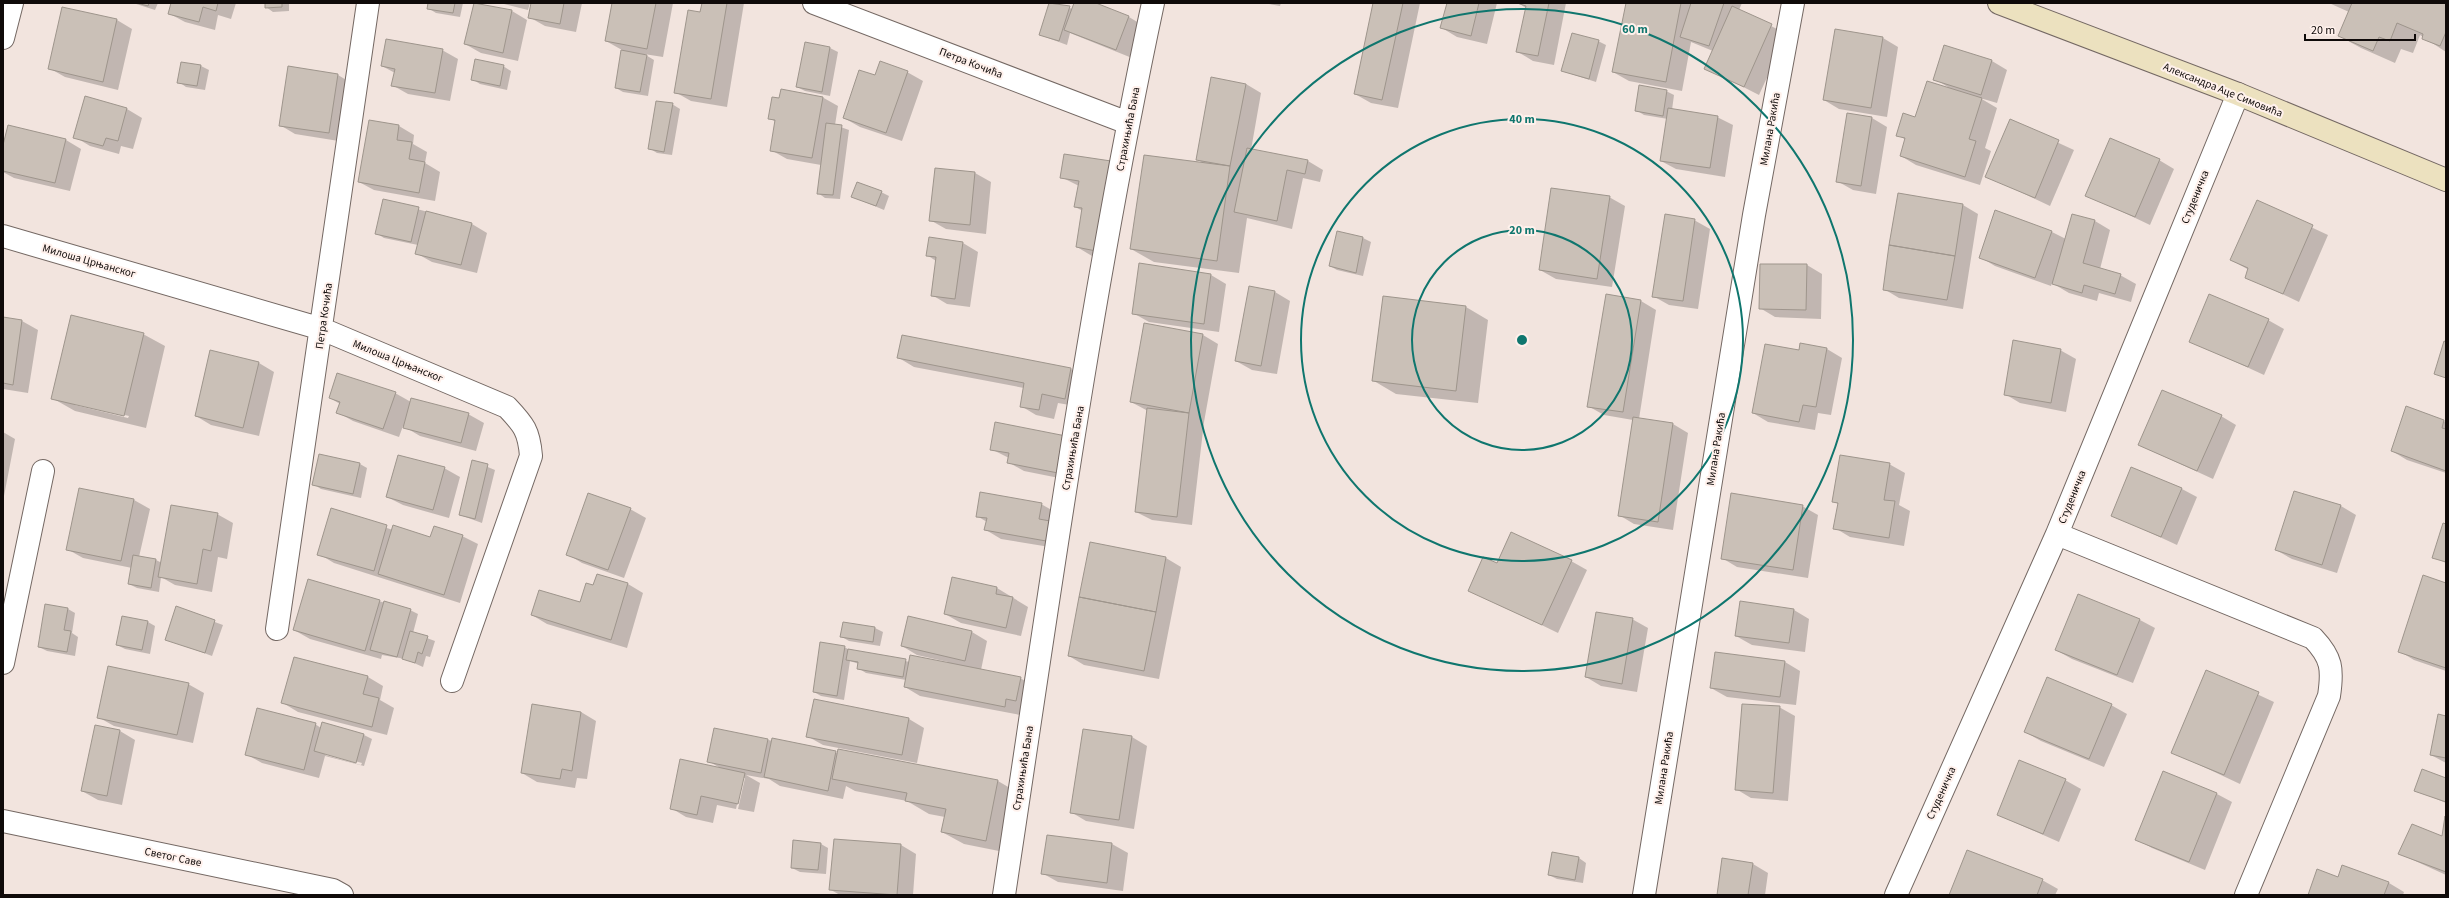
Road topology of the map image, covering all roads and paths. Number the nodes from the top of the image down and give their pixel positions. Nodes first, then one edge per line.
1 (12, 3) edge
2 (368, 3) edge
3 (814, 3) edge
4 (1153, 3) edge
5 (1793, 3) edge
6 (1999, 3) edge
7 (3, 38) edge
8 (2238, 94) junction
9 (1128, 123) junction
10 (2446, 180) edge
11 (3, 236) edge
12 (322, 329) junction
13 (43, 471) dead end
14 (2057, 534) junction
15 (277, 628) dead end
16 (3, 663) edge
17 (452, 681) dead end
18 (3, 821) edge
19 (342, 895) edge
20 (1004, 895) edge
21 (1644, 895) edge
22 (1896, 895) edge
23 (2246, 895) edge

1 - 7 street
2 - 12 street, Петра Кочића
3 - 9 street, Петра Кочића
4 - 9 street, Страхињића Бана
5 - 21 street, Милана Ракића
6 - 8 street, Александра Аце Симовића
8 - 10 street, Александра Аце Симовића
8 - 14 street, Студеничка
9 - 20 street, Страхињића Бана
11 - 12 street, Милоша Црњанског
12 - 15 street, Петра Кочића
12 - 17 street, Милоша Црњанског
13 - 16 street
14 - 22 street, Студеничка
14 - 23 street
18 - 19 street, Светог Саве

